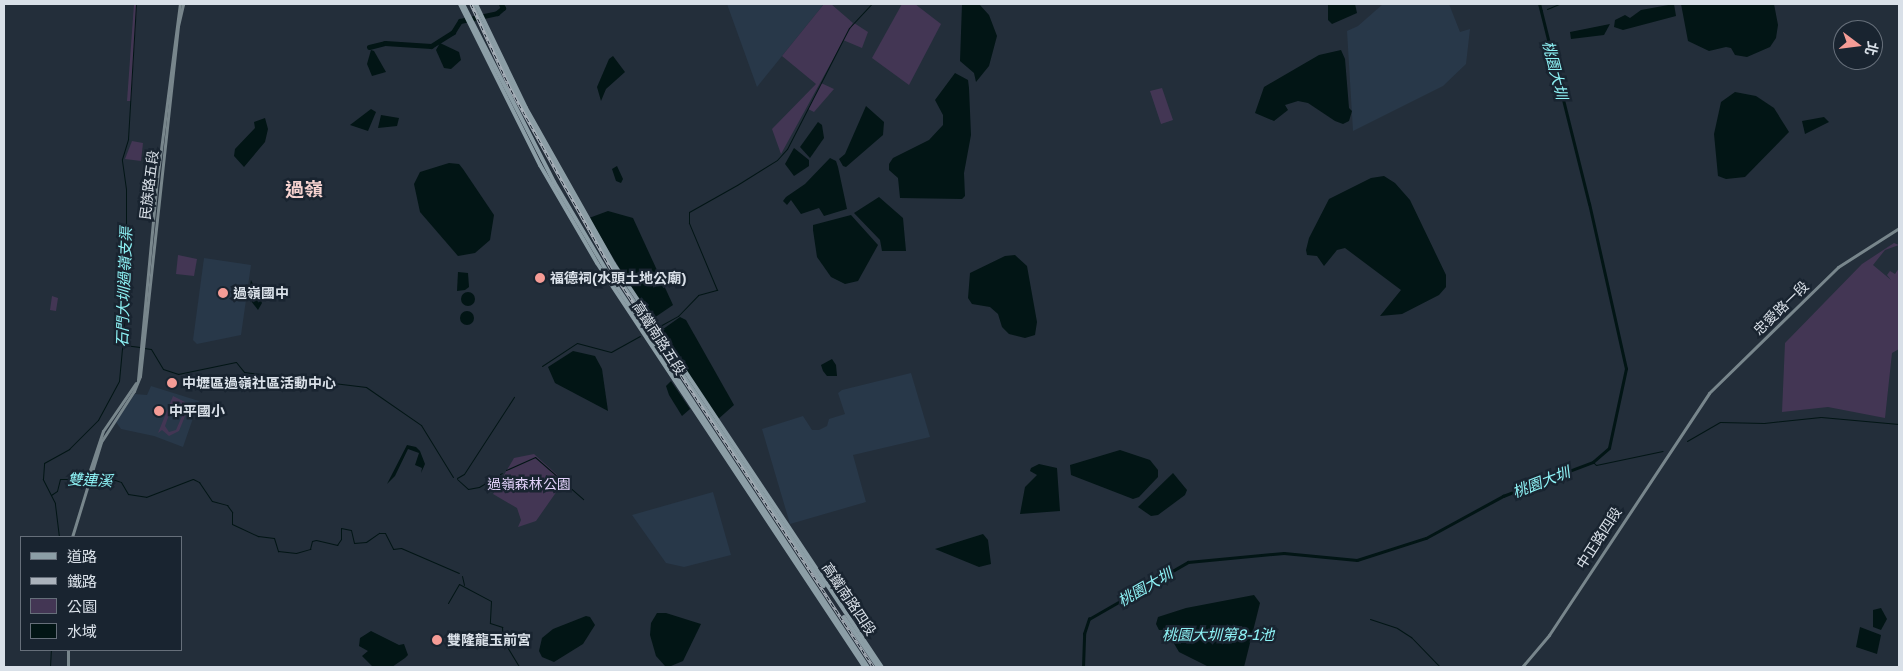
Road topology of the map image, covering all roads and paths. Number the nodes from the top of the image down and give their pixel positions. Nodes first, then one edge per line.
1 (181, 4) edge
2 (462, 4) edge
3 (474, 4) edge
4 (500, 64) junction
5 (493, 74) junction
6 (510, 77) junction
7 (503, 85) junction
8 (532, 118) junction
9 (536, 133) junction
10 (1899, 228) edge
11 (606, 270) junction
12 (612, 287) junction
13 (629, 295) junction
14 (640, 306) junction
15 (686, 400) junction
16 (696, 410) junction
17 (1690, 419) joint
18 (771, 502) junction
19 (777, 516) junction
20 (72, 536) edge
21 (796, 542) junction
22 (783, 545) junction
23 (832, 614) junction
24 (848, 619) junction
25 (838, 627) junction
26 (854, 634) junction
27 (68, 651) edge
28 (68, 667) edge
29 (864, 667) edge
30 (868, 667) edge
31 (878, 667) edge
32 (882, 667) edge
33 (1522, 667) edge

1 - 20 main road, 民族路五段
2 - 5 main road, 高鐵南路五段
2 - 7 main road, 高鐵南路五段
3 - 4 main road, 高鐵南路五段
3 - 6 main road, 高鐵南路五段
4 - 6 main road
4 - 9 main road, 高鐵南路五段
5 - 7 main road
5 - 12 main road, 高鐵南路五段
6 - 8 main road, 高鐵南路五段
7 - 11 main road, 高鐵南路五段
8 - 9 main road
8 - 14 main road, 高鐵南路五段
9 - 13 main road, 高鐵南路五段
10 - 17 main road, 忠愛路一段
11 - 12 main road
11 - 16 main road, 高鐵南路五段
12 - 15 main road, 高鐵南路五段
13 - 14 main road
13 - 19 main road, 高鐵南路五段
14 - 18 main road, 高鐵南路五段
15 - 16 main road
15 - 22 main road, 高鐵南路五段
16 - 22 main road, 高鐵南路五段
17 - 33 main road, 中正路四段
18 - 19 main road
18 - 21 main road, 高鐵南路五段
19 - 21 main road, 高鐵南路五段
21 - 24 main road, 高鐵南路四段
21 - 26 main road, 高鐵南路四段
22 - 23 main road, 高鐵南路四段
22 - 25 main road, 高鐵南路四段
23 - 25 main road
23 - 30 main road, 高鐵南路四段
24 - 26 main road
24 - 32 main road, 高鐵南路四段
25 - 29 main road, 高鐵南路四段
26 - 31 main road, 高鐵南路四段
27 - 28 main road

